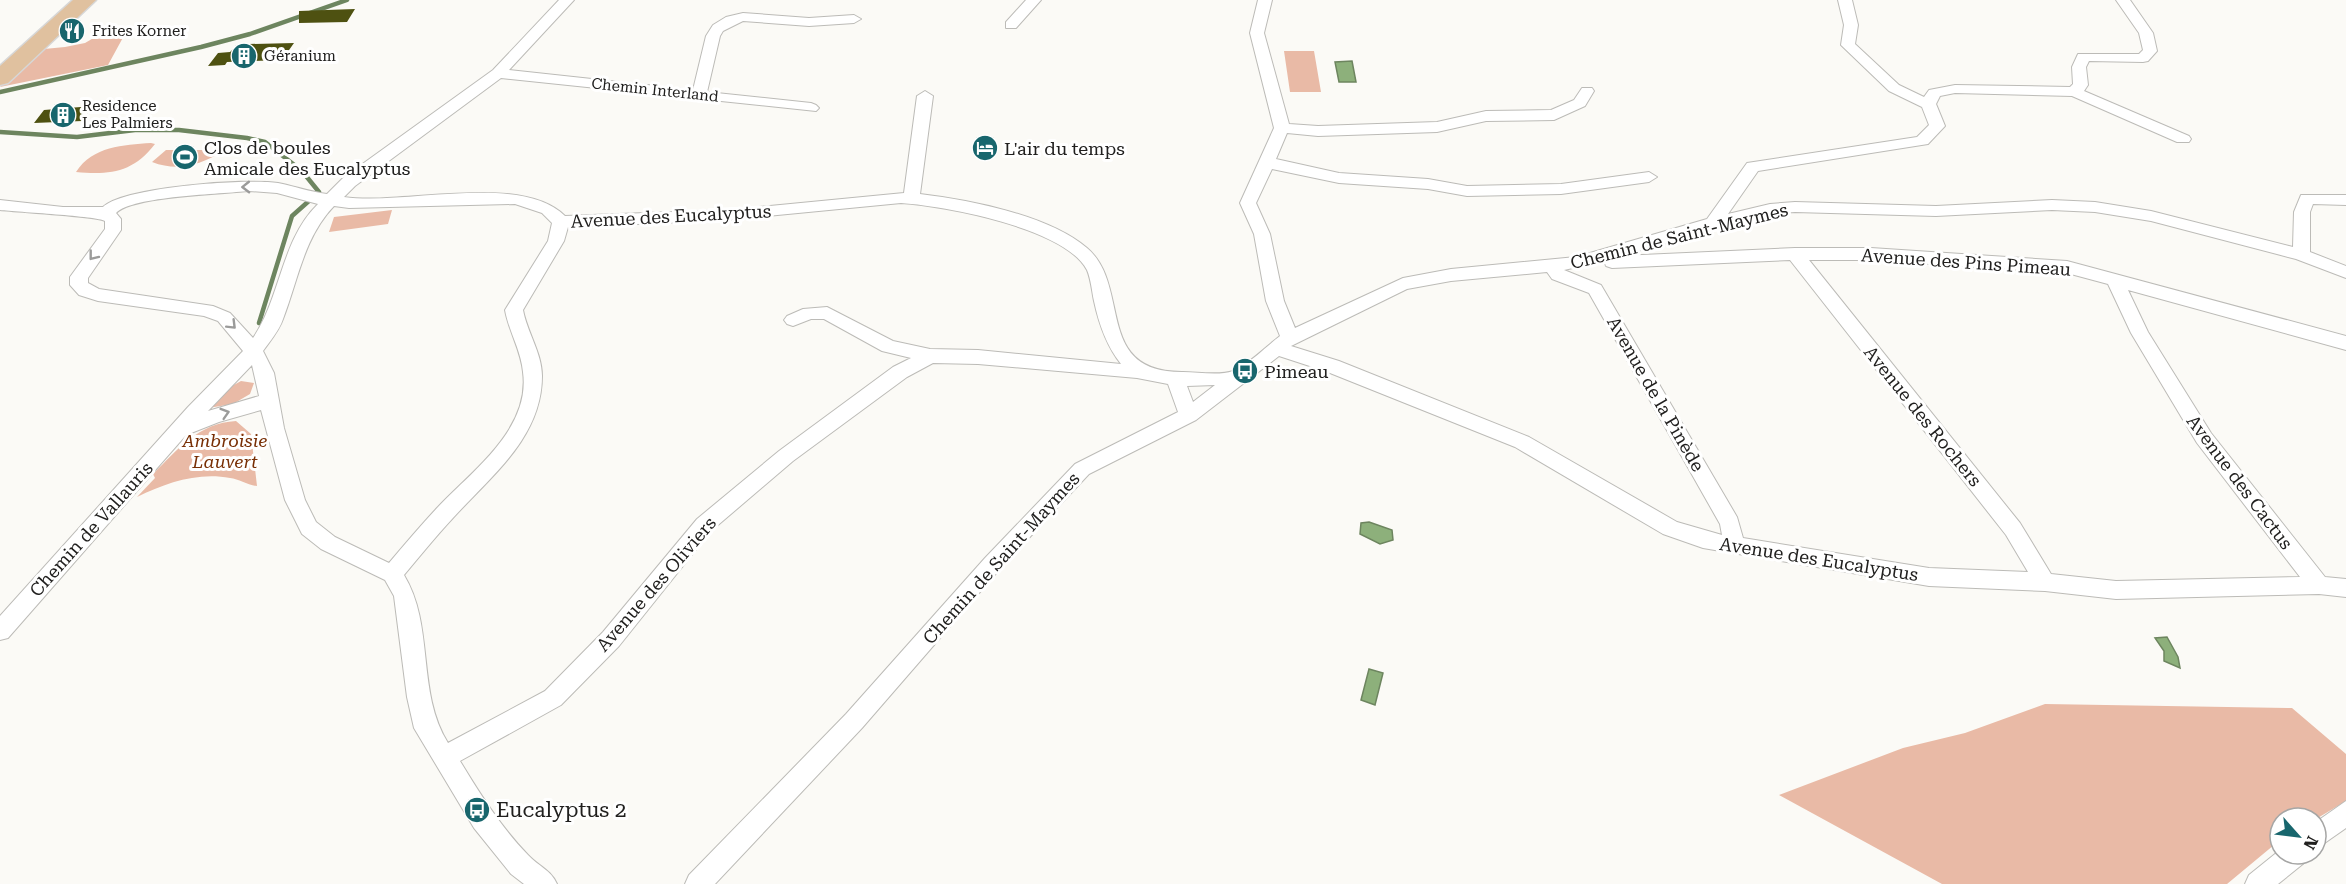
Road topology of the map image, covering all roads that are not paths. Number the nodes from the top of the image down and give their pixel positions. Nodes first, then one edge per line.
1 (85, 0) edge
2 (567, 0) edge
3 (1034, 0) edge
4 (1265, 0) edge
5 (1845, 0) edge
6 (2122, 0) edge
7 (854, 19) dead end
8 (1011, 25) dead end
9 (498, 73) junction
10 (0, 78) edge
11 (1587, 92) dead end
12 (2074, 92) junction
13 (699, 95) junction
14 (925, 96) dead end
15 (1928, 104) junction
16 (811, 108) dead end
17 (1282, 128) junction
18 (2183, 139) dead end
19 (1265, 163) junction
20 (1649, 177) dead end
21 (911, 198) junction
22 (316, 199) junction
23 (2346, 200) edge
24 (0, 204) edge
25 (106, 213) junction
26 (561, 222) junction
27 (1713, 224) junction
28 (1795, 254) junction
29 (2301, 255) junction
30 (1576, 264) junction
31 (1553, 266) junction
32 (2346, 272) edge
33 (2115, 280) junction
34 (793, 320) dead end
35 (1289, 339) junction
36 (2346, 343) edge
37 (897, 349) junction
38 (254, 351) junction
39 (930, 356) junction
40 (1332, 366) junction
41 (1137, 371) junction
42 (900, 372) junction
43 (1237, 378) junction
44 (1175, 379) junction
45 (268, 401) junction
46 (1189, 415) junction
47 (183, 429) junction
48 (1734, 546) junction
49 (392, 574) junction
50 (2045, 582) junction
51 (2319, 585) junction
52 (2346, 588) edge
53 (0, 631) edge
54 (445, 757) junction
55 (2346, 813) edge
56 (2328, 827) edge
57 (2280, 866) edge
58 (544, 884) edge
59 (698, 884) edge
60 (2258, 884) edge

1 - 10 main road
2 - 9 street, Chemin de Vallauris
3 - 8 street
4 - 17 street
5 - 15 street
6 - 12 street
7 - 13 street
9 - 13 street, Chemin Interland
9 - 22 street, Chemin de Vallauris
11 - 17 street
12 - 15 street
12 - 18 street
13 - 16 street, Chemin Interland
14 - 21 street
15 - 27 street
17 - 19 street
19 - 20 street
19 - 35 street
21 - 26 street, Avenue des Eucalyptus
21 - 41 street, Avenue des Eucalyptus
22 -> 25 street, Avenue des Eucalyptus
22 - 26 street, Avenue des Eucalyptus
22 - 38 street, Chemin de Vallauris
23 - 29 street
24 - 25 street
25 -> 38 street
26 - 49 street
27 - 29 street, Chemin de Saint-Maymes
27 - 30 street, Chemin de Saint-Maymes
28 - 30 street, Avenue des Pins Pimeau
28 - 33 street, Avenue des Pins Pimeau
28 - 50 street, Avenue des Rochers
29 - 32 street, Chemin de Saint-Maymes
30 - 31 street, Chemin de Saint-Maymes
31 - 35 street, Chemin de Saint-Maymes
31 - 48 street, Avenue de la Pinède
33 - 36 street, Avenue des Pins Pimeau
33 - 51 street, Avenue des Cactus
34 - 37 street
35 - 40 street, Avenue des Eucalyptus
35 - 40 street, Avenue des Eucalyptus
35 - 43 street, Chemin de Saint-Maymes
37 - 39 street
37 - 42 street
38 - 45 street
38 - 47 street, Chemin de Vallauris
39 - 41 street
39 - 42 street, Avenue des Oliviers
40 - 48 street, Avenue des Eucalyptus
41 - 44 street
42 - 54 street, Avenue des Oliviers
43 - 44 street
43 - 46 street, Chemin de Saint-Maymes
44 - 46 street
47 -> 45 street, Chemin de Vallauris
45 - 49 street
46 - 59 street, Chemin de Saint-Maymes
47 - 53 street, Chemin de Vallauris
48 - 50 street, Avenue des Eucalyptus
49 - 54 street
50 - 51 street, Avenue des Eucalyptus
51 - 52 street, Avenue des Eucalyptus
54 - 58 street
55 - 56 street
57 - 60 street

